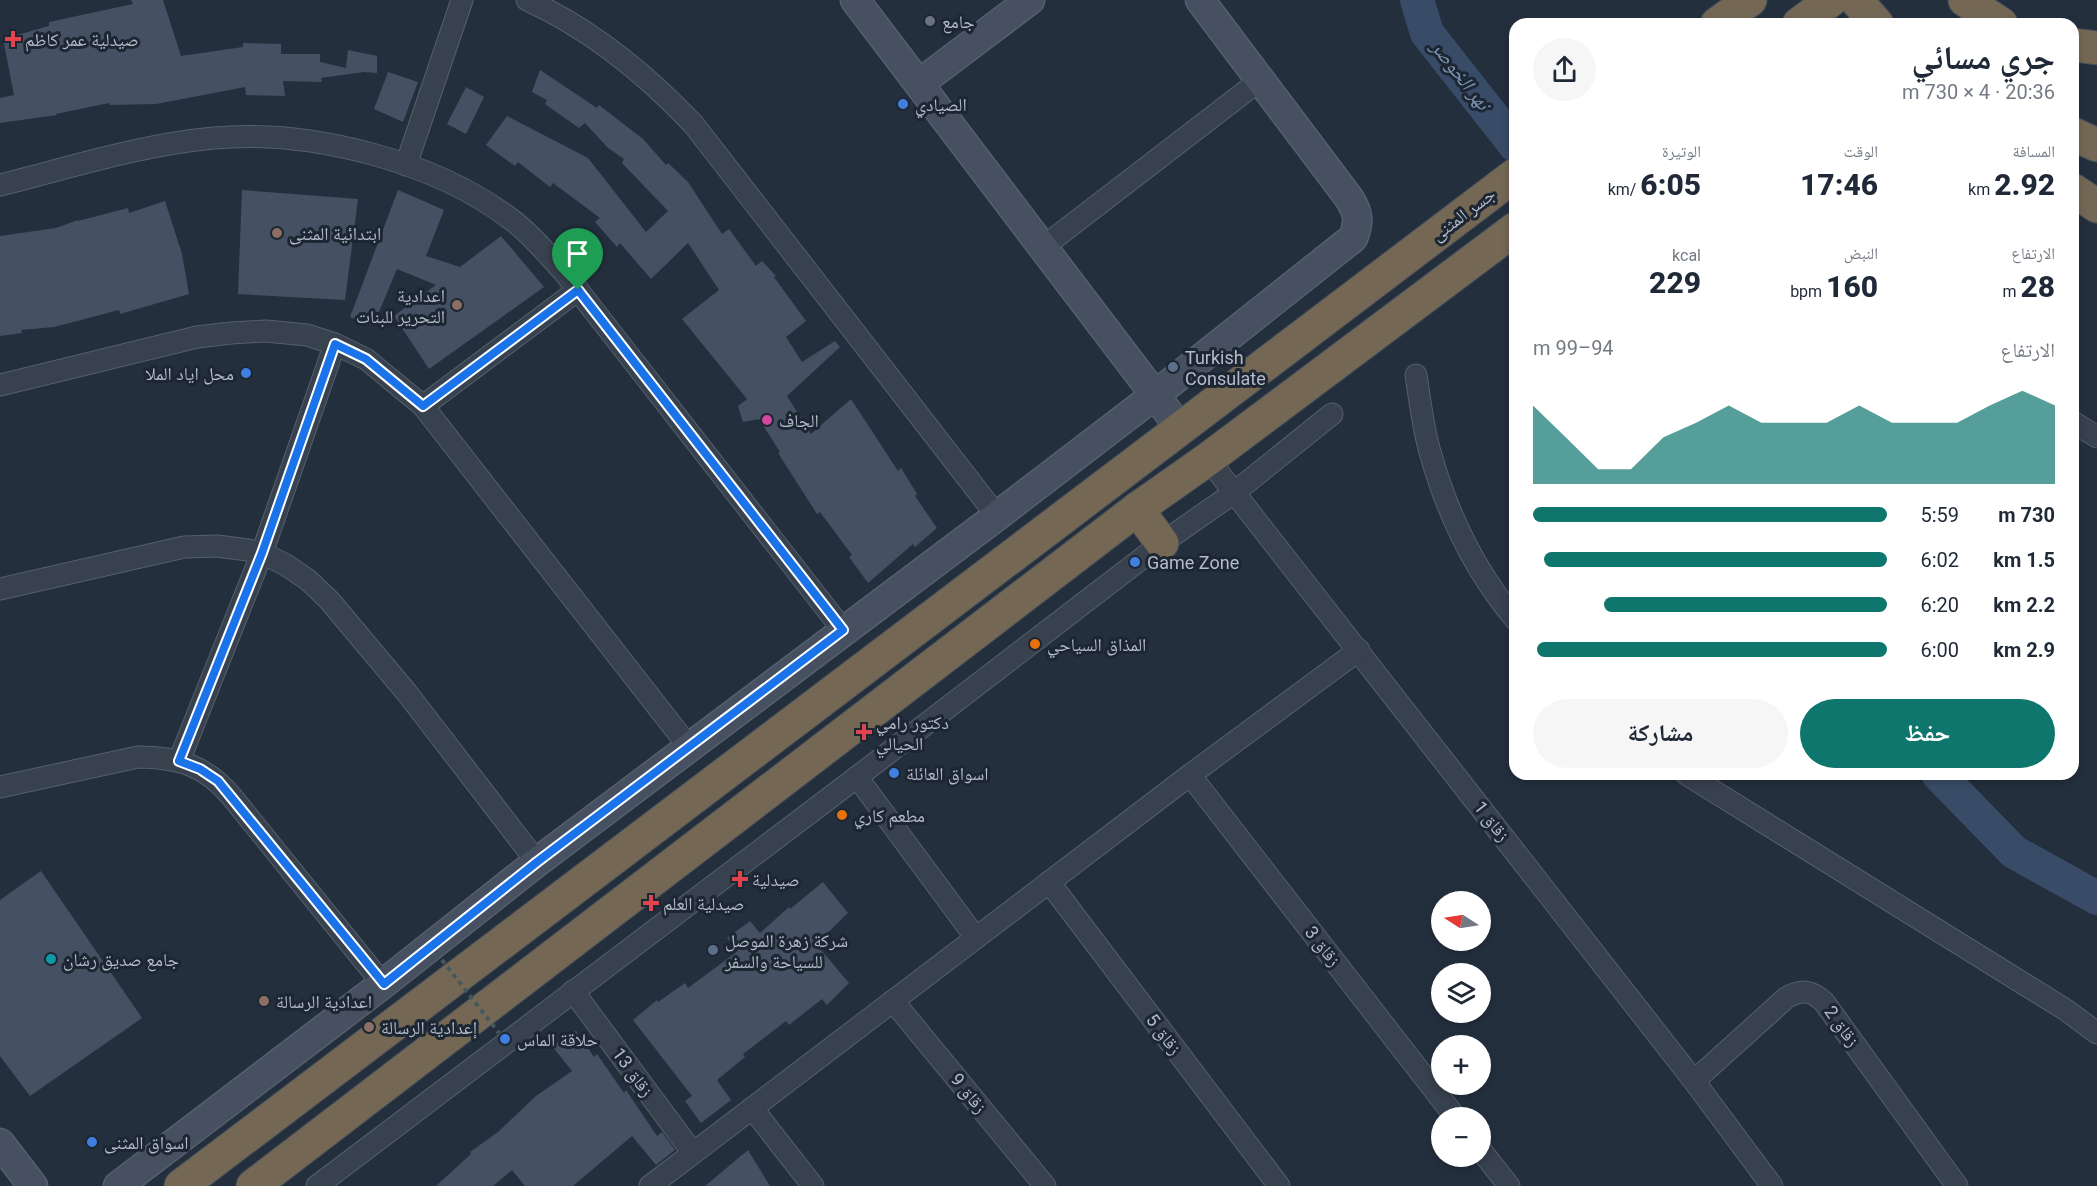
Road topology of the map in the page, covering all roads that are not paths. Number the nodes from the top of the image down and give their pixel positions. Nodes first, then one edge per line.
1 (462, 0) edge
2 (527, 0) edge
3 (855, 0) edge
4 (1030, 0) edge
5 (1200, 0) edge
6 (1732, 0) edge
7 (1750, 0) edge
8 (1831, 0) edge
9 (1856, 0) edge
10 (1965, 0) edge
11 (1720, 18) edge
12 (1724, 18) edge
13 (1807, 18) edge
14 (1872, 18) edge
15 (1992, 18) edge
16 (2079, 46) edge
17 (2097, 48) edge
18 (1259, 81) junction
19 (920, 83) junction
20 (2079, 137) edge
21 (2097, 145) edge
22 (406, 165) junction
23 (1509, 180) edge
24 (0, 185) edge
25 (2079, 194) edge
26 (2097, 206) edge
27 (1509, 233) edge
28 (1043, 247) junction
29 (578, 290) junction
30 (335, 344) junction
31 (1416, 375) dead end
32 (0, 385) edge
33 (1155, 395) junction
34 (423, 406) junction
35 (1332, 414) dead end
36 (2079, 426) edge
37 (1180, 428) junction
38 (2097, 437) edge
39 (1208, 459) junction
40 (1235, 492) junction
41 (1137, 509) junction
42 (997, 516) junction
43 (1162, 543) junction
44 (262, 553) junction
45 (0, 589) edge
46 (1509, 612) edge
47 (843, 630) junction
48 (1359, 650) junction
49 (689, 747) junction
50 (179, 761) junction
51 (1190, 775) junction
52 (857, 777) junction
53 (1696, 780) edge
54 (0, 787) edge
55 (537, 862) junction
56 (1049, 882) junction
57 (976, 938) junction
58 (384, 984) junction
59 (573, 991) junction
60 (893, 1001) junction
61 (2097, 1033) edge
62 (1694, 1081) junction
63 (1447, 1107) edge
64 (752, 1108) junction
65 (0, 1143) edge
66 (693, 1153) junction
67 (1491, 1163) edge
68 (33, 1186) edge
69 (118, 1186) edge
70 (181, 1186) edge
71 (253, 1186) edge
72 (317, 1186) edge
73 (650, 1186) edge
74 (813, 1186) edge
75 (1045, 1186) edge
76 (1279, 1186) edge
77 (1509, 1186) edge
78 (1772, 1186) edge
79 (1957, 1186) edge

1 - 22 street
2 - 42 street
3 - 19 street
4 - 19 street
5 - 18 street
6 - 11 highway
7 - 12 highway
8 - 13 highway
9 - 14 highway
10 - 15 highway
16 - 17 highway
18 - 28 street
18 - 33 street
19 - 28 street
20 - 21 highway
22 - 24 street
22 - 29 street
23 - 37 highway, جسر المثنى
25 - 26 highway
27 - 39 highway
28 - 33 street
29 - 34 street
29 - 47 street
30 - 32 street
30 - 34 street
30 - 44 street
31 - 46 street
33 - 37 street
33 - 42 street
34 - 49 street
35 - 40 street
36 - 38 street
37 - 70 highway, جسر المثنى
39 - 40 street, زقاق 1
39 - 41 highway
40 - 43 street
40 - 48 street, زقاق 1
41 - 43 highway
41 - 71 highway
42 - 47 street
43 - 52 street
44 - 45 street
44 - 50 street
44 - 55 street
47 - 49 street
48 - 51 street
48 - 62 street, زقاق 1
49 - 55 street
50 - 54 street
50 - 58 street
51 - 56 street
51 - 63 street, زقاق 3
52 - 57 street
52 - 59 street
53 - 61 street
55 - 58 street
56 - 57 street
56 - 76 street, زقاق 5
57 - 60 street
58 - 69 street
59 - 66 street, زقاق 13
59 - 72 street
60 - 64 street
60 - 75 street, زقاق 9
62 - 78 street, زقاق 1
62 - 79 street, زقاق 2
64 - 66 street
64 - 74 street
65 - 68 street
66 - 73 street
67 - 77 street

